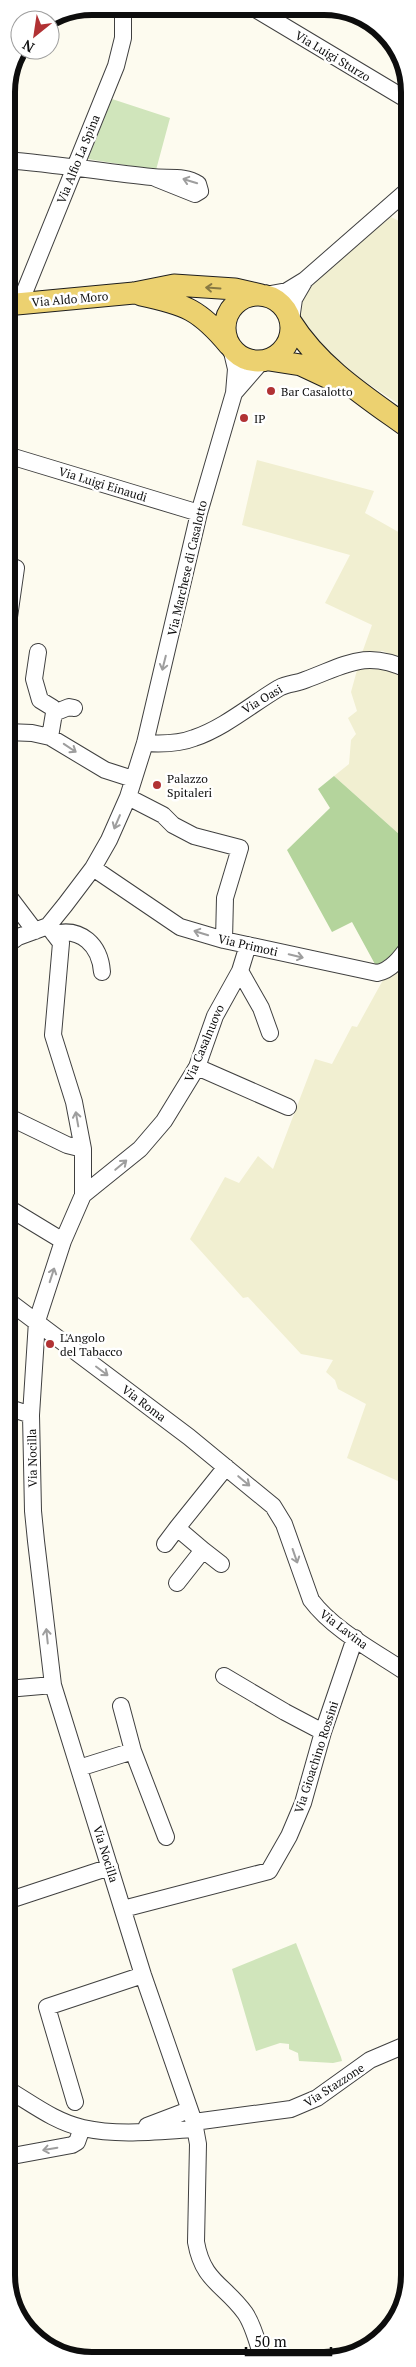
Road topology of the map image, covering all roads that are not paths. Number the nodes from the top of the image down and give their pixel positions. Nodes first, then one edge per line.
1 (123, 15) edge
2 (266, 15) edge
3 (401, 96) edge
4 (15, 161) edge
5 (75, 166) junction
6 (155, 178) dead end
7 (401, 196) edge
8 (305, 280) junction
9 (134, 293) junction
10 (263, 295) junction
11 (15, 300) edge
12 (15, 304) edge
13 (291, 321) junction
14 (230, 346) junction
15 (265, 361) junction
16 (358, 391) junction
17 (234, 393) junction
18 (401, 422) edge
19 (15, 458) edge
20 (199, 513) junction
21 (38, 652) dead end
22 (401, 666) edge
23 (74, 708) dead end
24 (54, 713) junction
25 (15, 732) edge
26 (50, 737) junction
27 (145, 743) junction
28 (133, 780) junction
29 (128, 797) junction
30 (93, 868) junction
31 (15, 904) edge
32 (44, 930) junction
33 (15, 939) edge
34 (224, 940) junction
35 (248, 945) junction
36 (401, 956) edge
37 (240, 971) junction
38 (102, 972) dead end
39 (270, 1033) dead end
40 (197, 1067) junction
41 (288, 1107) dead end
42 (15, 1120) edge
43 (82, 1149) junction
44 (83, 1195) junction
45 (15, 1212) edge
46 (63, 1241) junction
47 (15, 1306) edge
48 (37, 1321) junction
49 (15, 1409) edge
50 (31, 1414) junction
51 (226, 1467) junction
52 (277, 1511) joint
53 (177, 1528) junction
54 (165, 1544) dead end
55 (204, 1550) junction
56 (222, 1564) dead end
57 (177, 1583) dead end
58 (355, 1638) junction
59 (401, 1669) edge
60 (224, 1676) dead end
61 (52, 1685) junction
62 (15, 1688) edge
63 (122, 1706) dead end
64 (323, 1732) junction
65 (133, 1751) junction
66 (79, 1768) junction
67 (166, 1837) dead end
68 (110, 1867) junction
69 (15, 1898) edge
70 (123, 1908) junction
71 (143, 1975) junction
72 (401, 2047) edge
73 (15, 2093) edge
74 (75, 2102) dead end
75 (193, 2120) junction
76 (82, 2128) junction
77 (15, 2156) edge
78 (260, 2352) edge

1 - 5 street, Via Alfio La Spina
2 - 3 street, Via Luigi Sturzo
4 - 5 street
5 - 6 street
5 - 11 street, Via Alfio La Spina
7 - 8 street
8 - 10 street
8 - 13 street
10 -> 9 main road
9 - 12 main road, Via Aldo Moro
9 - 14 main road
10 - 13 main road
10 - 14 main road
13 - 15 main road
13 - 16 main road
14 - 15 main road
14 - 17 street
15 - 16 main road
15 - 17 street
16 - 18 main road
17 - 20 street, Via Marchese di Casalotto
19 - 20 street, Via Luigi Einaudi
20 -> 27 street, Via Marchese di Casalotto
21 - 24 street
22 - 27 street, Via Oasi
23 - 24 street
24 - 26 street
25 - 26 street
26 -> 28 street
27 - 28 street, Via Marchese di Casalotto
28 - 29 street, Via Marchese di Casalotto
29 -> 30 street, Via Marchese di Casalotto
29 - 34 street
30 - 32 street, Via Marchese di Casalotto
34 -> 30 street, Via Primoti
31 - 32 street
32 - 33 street
32 - 38 street
43 -> 32 street
34 - 35 street, Via Primoti
35 -> 36 street, Via Primoti
35 - 37 street, Via Casalnuovo
37 - 39 street
37 - 40 street, Via Casalnuovo
40 - 41 street
44 -> 40 street, Via Casalnuovo
42 - 43 street
43 - 44 street
44 - 46 street, Via Nocilla
45 - 46 street
48 -> 46 street, Via Nocilla
47 - 48 street, Via Roma
48 - 50 street, Via Nocilla
48 -> 51 street, Via Roma
49 - 50 street
61 -> 50 street, Via Nocilla
51 -> 52 street, Via Roma
51 - 53 street
52 -> 58 street, Via Lavina
53 - 54 street
53 - 55 street
55 - 56 street
55 - 57 street
58 - 59 street, Via Lavina
58 - 64 street, Via Gioachino Rossini
60 - 64 street
61 - 62 street
61 - 66 street, Via Nocilla
63 - 65 street
64 - 70 street, Via Gioachino Rossini
65 - 66 street
65 - 67 street
66 - 68 street, Via Nocilla
68 - 69 street
68 - 70 street, Via Nocilla
70 - 71 street, Via Nocilla
71 - 74 street
71 - 75 street, Via Nocilla
72 - 75 street, Via Stazzone
73 - 76 street
75 - 76 street, Via Stazzone
75 - 78 street, Via Nocilla
76 -> 77 street

